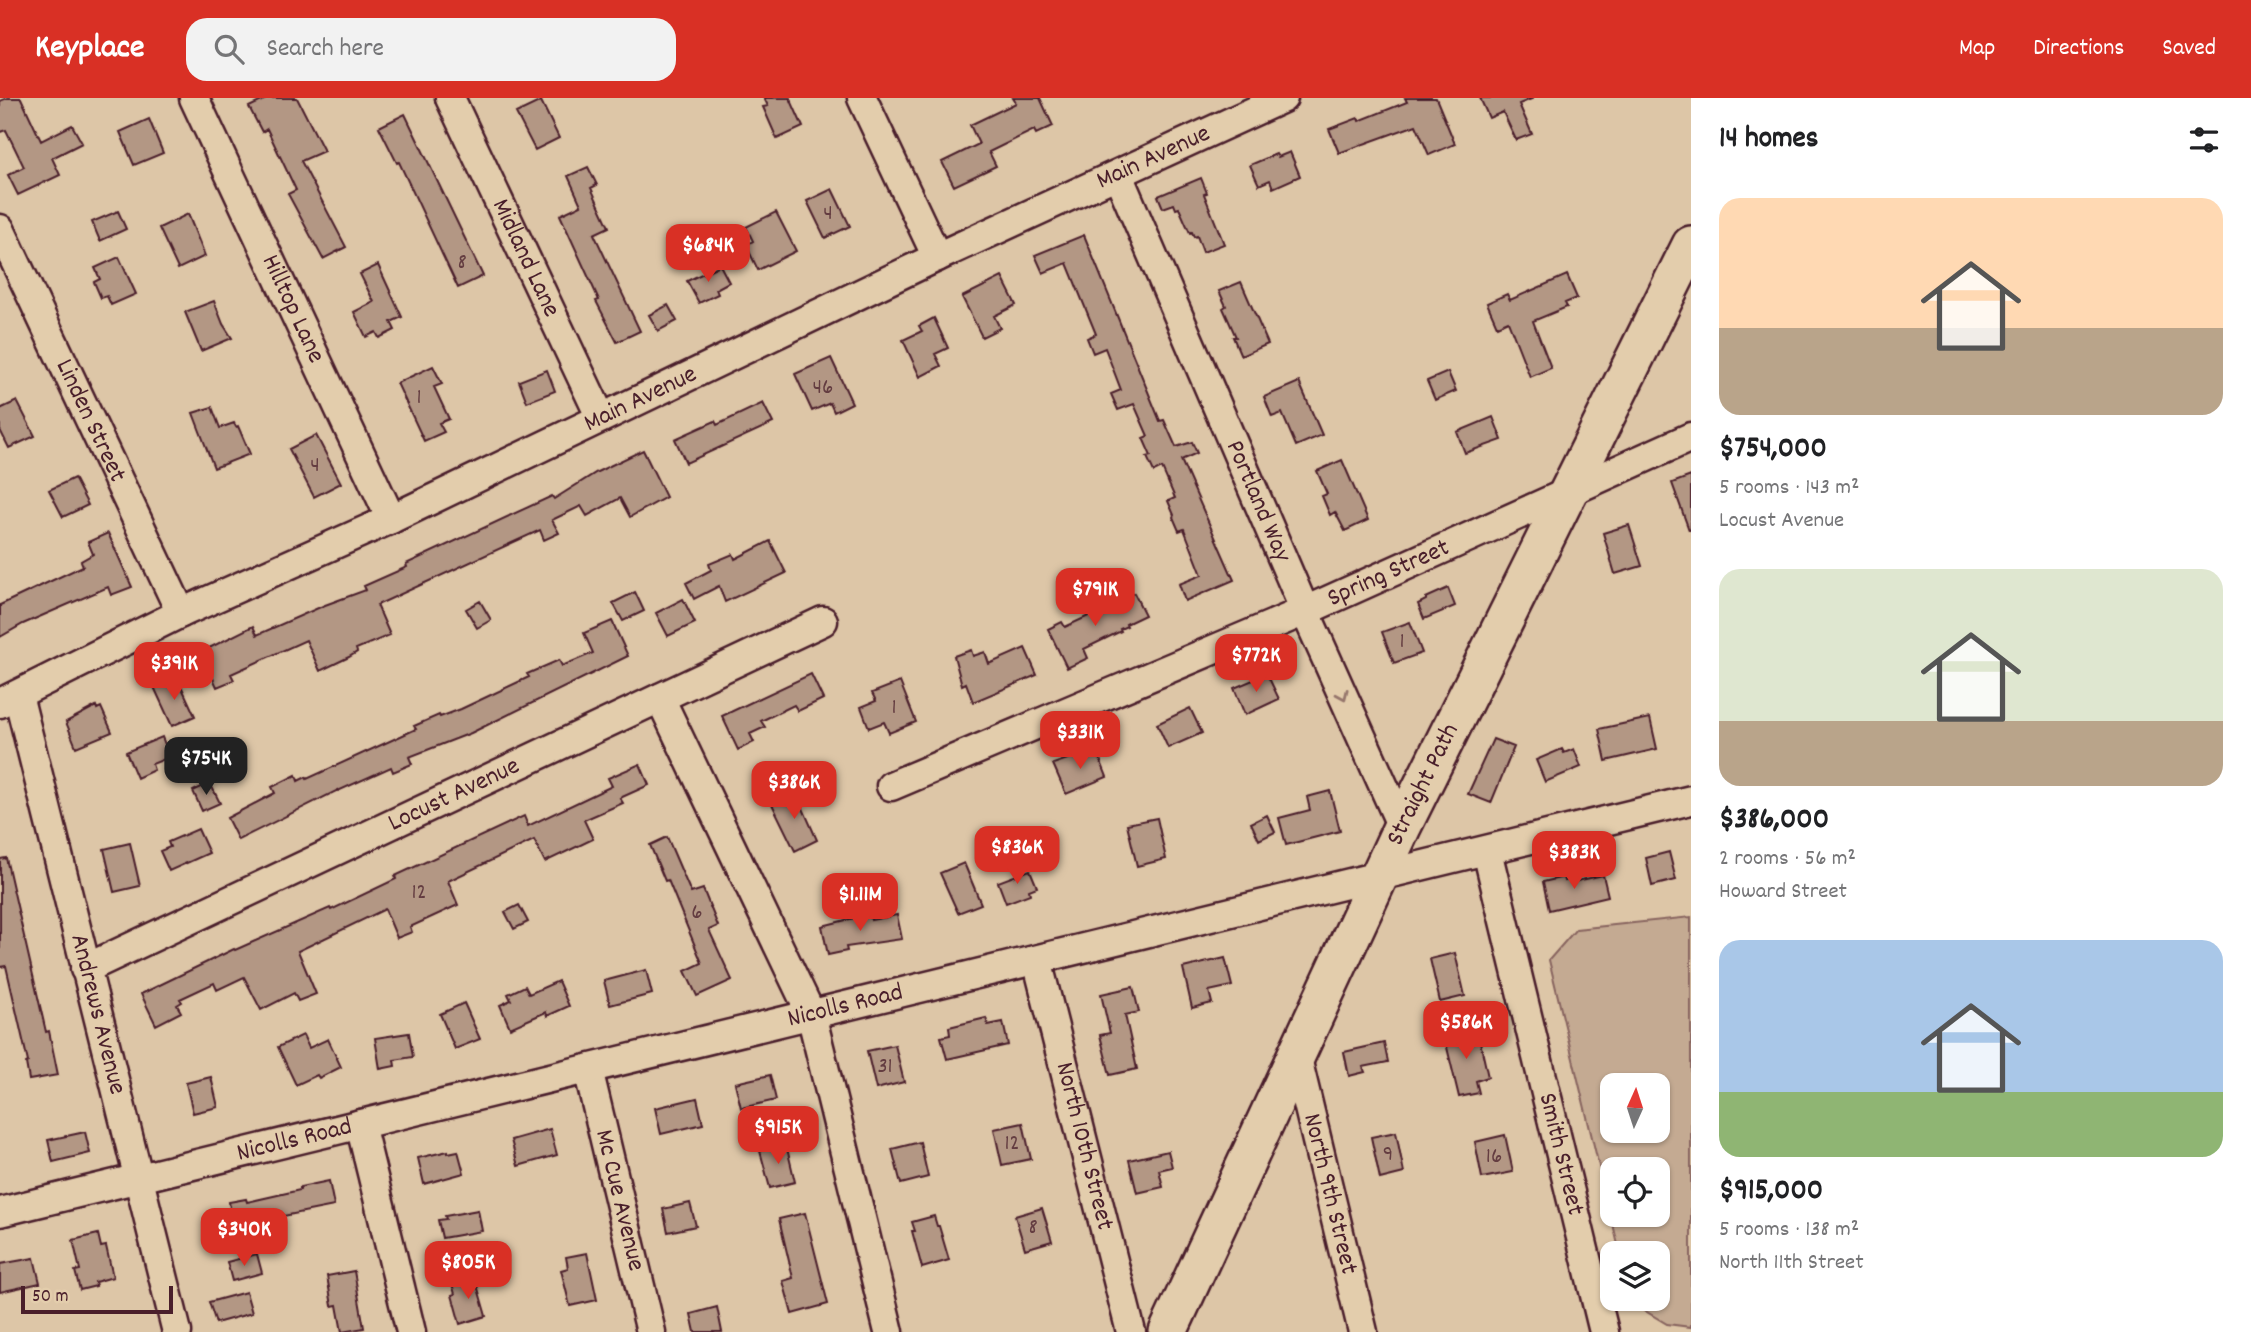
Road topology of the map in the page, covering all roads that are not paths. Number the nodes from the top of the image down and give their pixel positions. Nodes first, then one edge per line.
1 (194, 98) edge
2 (450, 98) edge
3 (862, 98) edge
4 (1283, 98) edge
5 (1118, 175) junction
6 (0, 229) edge
7 (1691, 245) edge
8 (937, 257) junction
9 (601, 418) junction
10 (1691, 437) edge
11 (1567, 494) junction
12 (391, 519) junction
13 (1306, 611) junction
14 (181, 612) junction
15 (822, 621) dead end
16 (660, 698) junction
17 (9, 699) edge
18 (891, 786) dead end
19 (1691, 800) edge
20 (1402, 827) junction
21 (1487, 851) junction
22 (1381, 876) junction
23 (1037, 960) junction
24 (85, 969) junction
25 (811, 1014) junction
26 (1296, 1054) junction
27 (588, 1069) junction
28 (360, 1124) junction
29 (139, 1180) junction
30 (0, 1212) edge
31 (177, 1332) edge
32 (411, 1332) edge
33 (651, 1332) edge
34 (889, 1332) edge
35 (1131, 1332) edge
36 (1168, 1332) edge
37 (1363, 1332) edge
38 (1604, 1332) edge

1 - 12 street, Hilltop Lane
2 - 9 street, Midland Lane
3 - 8 street
4 - 5 street, Main Avenue
5 - 8 street, Main Avenue
5 - 13 street, Portland Way
6 - 14 street, Linden Street
7 - 11 main road, Straight Path
8 - 9 street, Main Avenue
9 - 12 street, Main Avenue
10 - 11 street, Spring Street
11 - 13 street, Spring Street
11 - 20 main road, Straight Path
12 - 14 street, Main Avenue
13 - 18 street, Spring Street
13 -> 20 street, Portland Way
14 - 17 street, Main Avenue
15 - 16 street, Locust Avenue
16 - 24 street, Locust Avenue
16 - 25 street
17 - 24 street, Andrews Avenue
19 - 21 street, Nicolls Road
20 - 22 main road, Straight Path
21 - 22 street, Nicolls Road
21 - 38 street, Smith Street
22 - 23 street, Nicolls Road
22 - 26 main road, Straight Path
23 - 25 street, Nicolls Road
23 - 35 street, North 10th Street
24 - 29 street, Andrews Avenue
25 - 27 street, Nicolls Road
25 - 34 street
26 - 36 main road, Straight Path
26 - 37 street, North 9th Street
27 - 28 street, Nicolls Road
27 - 33 street, Mc Cue Avenue
28 - 29 street, Nicolls Road
28 - 32 street
29 - 30 street, Nicolls Road
29 - 31 street, Andrews Avenue

